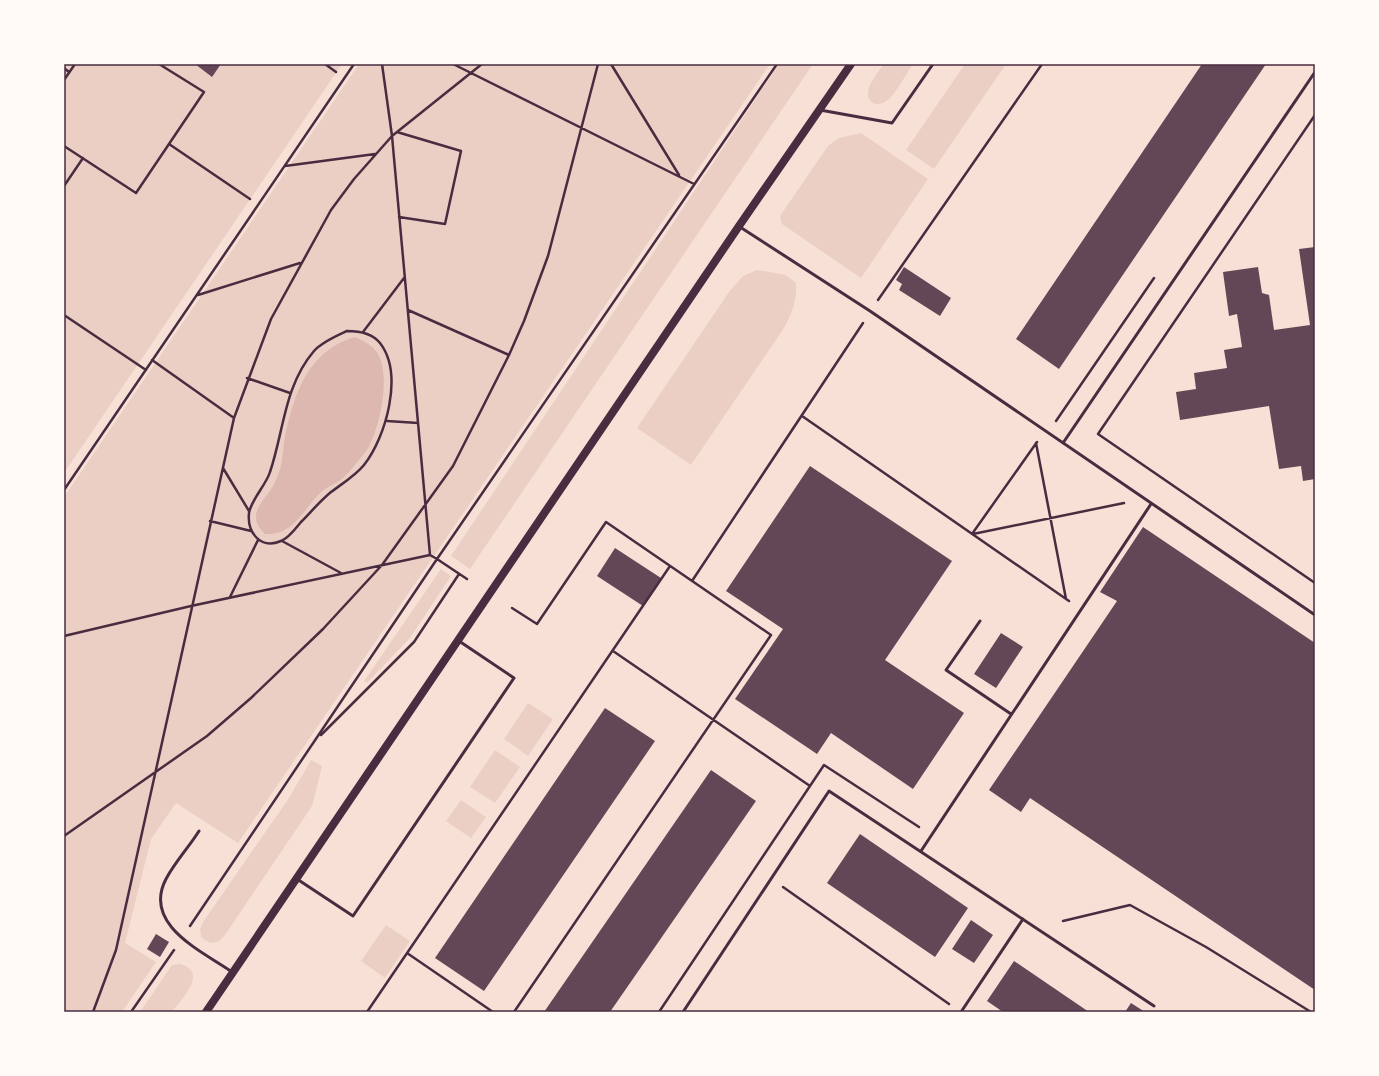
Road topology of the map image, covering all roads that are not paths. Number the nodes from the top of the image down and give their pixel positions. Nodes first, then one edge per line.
1 (851, 64) edge
2 (933, 64) edge
3 (1315, 72) edge
4 (820, 110) junction
5 (739, 226) junction
6 (1063, 443) junction
7 (1151, 504) junction
8 (1315, 615) edge
9 (980, 621) dead end
10 (458, 641) junction
11 (1011, 714) junction
12 (199, 831) dead end
13 (921, 851) junction
14 (297, 879) junction
15 (1023, 919) junction
16 (234, 973) junction
17 (1154, 1006) dead end
18 (206, 1012) edge
19 (683, 1012) edge
20 (961, 1012) edge

1 - 4 main road
2 - 4 lane
3 - 6 lane
4 - 5 main road
5 - 6 lane
5 - 10 main road
6 - 7 lane
7 - 8 lane
7 - 11 lane
9 - 11 lane
10 - 14 main road
10 - 14 lane
11 - 13 lane
12 - 16 lane
13 - 15 lane
13 - 19 lane
14 - 16 main road
15 - 17 lane
15 - 20 lane
16 - 18 main road

